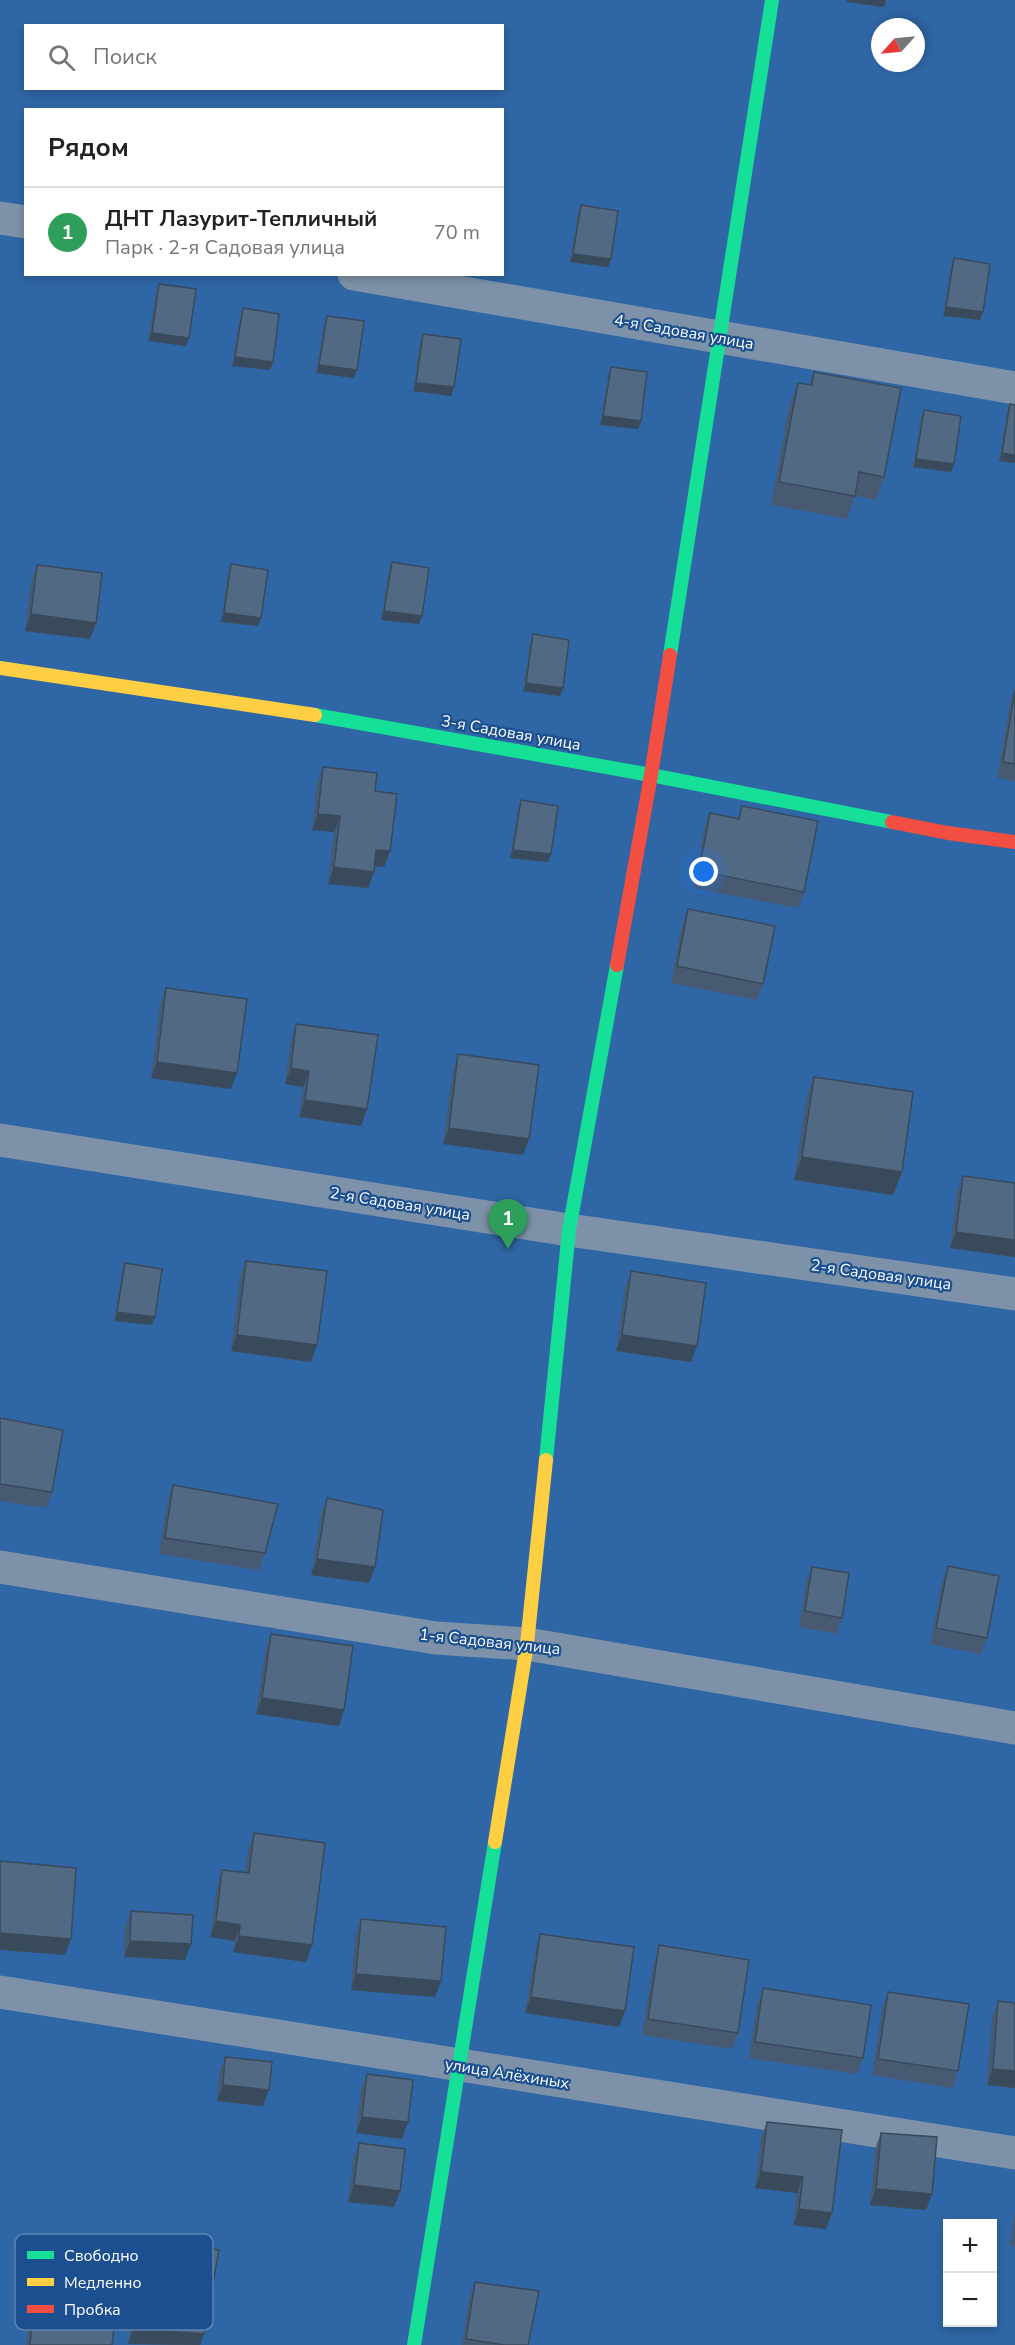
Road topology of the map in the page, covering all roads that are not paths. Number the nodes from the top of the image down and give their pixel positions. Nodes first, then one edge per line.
1 (772, 0) edge
2 (0, 218) edge
3 (24, 222) edge
4 (365, 276) edge
5 (720, 338) junction
6 (1015, 388) edge
7 (0, 668) edge
8 (651, 775) junction
9 (1015, 842) edge
10 (0, 1140) edge
11 (569, 1230) junction
12 (1015, 1294) edge
13 (0, 1568) edge
14 (527, 1644) junction
15 (1015, 1728) edge
16 (0, 1992) edge
17 (457, 2066) junction
18 (1015, 2154) edge
19 (414, 2345) edge

1 - 5 street
2 - 3 street
4 - 5 street, 4-я Садовая улица
5 - 6 street, 4-я Садовая улица
5 - 8 street
7 - 8 street, 3-я Садовая улица
8 - 9 street, 3-я Садовая улица
8 - 11 street
10 - 11 street, 2-я Садовая улица
11 - 12 street, 2-я Садовая улица
11 - 14 street
13 - 14 street, 1-я Садовая улица
14 - 15 street, 1-я Садовая улица
14 - 17 street
16 - 17 street, улица Алёхиных
17 - 18 street, улица Алёхиных
17 - 19 street

